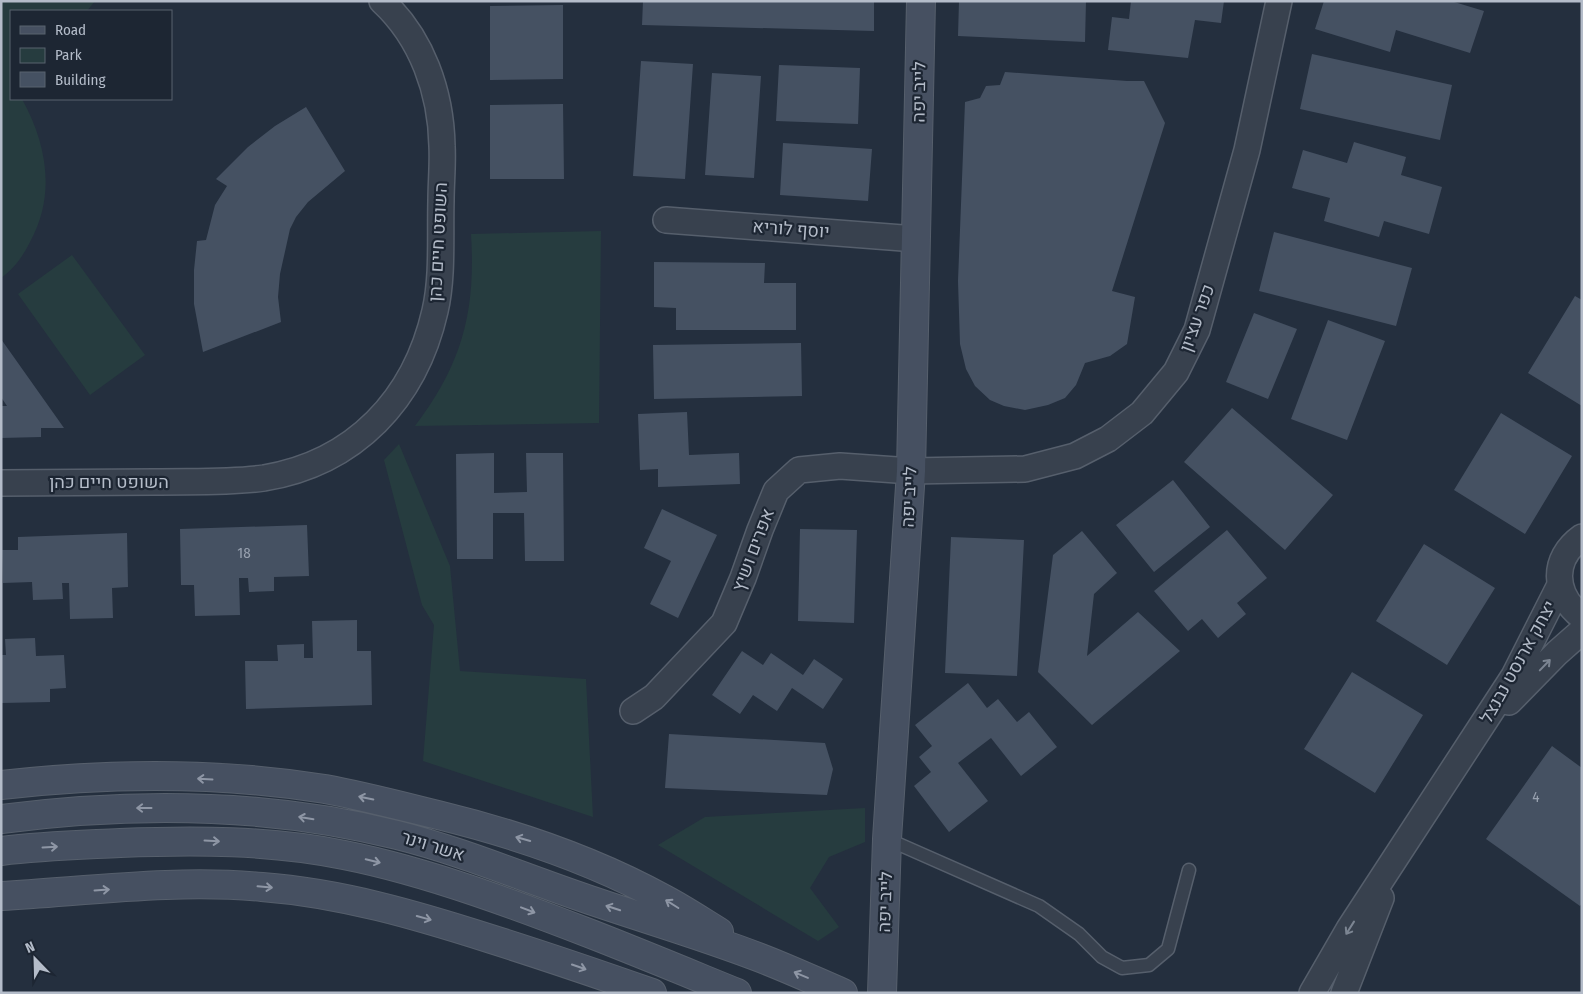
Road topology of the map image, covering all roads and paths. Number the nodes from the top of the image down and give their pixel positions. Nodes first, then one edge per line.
1 (382, 1) edge
2 (921, 1) edge
3 (1279, 1) edge
4 (666, 220) dead end
5 (916, 238) junction
6 (911, 471) junction
7 (1, 483) edge
8 (1582, 537) edge
9 (1560, 585) junction
10 (1582, 617) edge
11 (1582, 631) edge
12 (633, 711) dead end
13 (1474, 738) junction
14 (1, 785) edge
15 (1, 819) edge
16 (887, 839) junction
17 (1, 851) edge
18 (1396, 858) junction
19 (1189, 870) dead end
20 (1, 896) edge
21 (758, 957) junction
22 (652, 993) edge
23 (737, 993) edge
24 (843, 993) edge
25 (882, 993) edge
26 (1312, 993) edge
27 (1344, 993) edge

1 - 7 street, השופט חיים כהן
2 - 5 main road, לייב יפה
3 - 6 street, כפר עציון
4 - 5 street, יוסף לוריא
5 - 6 main road, לייב יפה
6 - 12 street, אפרים ושיץ
6 - 16 main road, לייב יפה
8 - 9 street
9 - 10 street
9 - 13 street, יצחק ארנסט נבנצל
13 -> 11 street, יצחק ארנסט נבנצל
13 - 18 street, יצחק ארנסט נבנצל
21 -> 14 main road
21 -> 15 main road, אשר וינר
16 - 19 lane
16 - 25 main road, לייב יפה
17 -> 23 main road, אשר וינר
18 -> 26 street, יצחק ארנסט נבנצל
18 - 27 street, יצחק ארנסט נבנצל
20 -> 22 main road
24 -> 21 main road, אשר וינר

